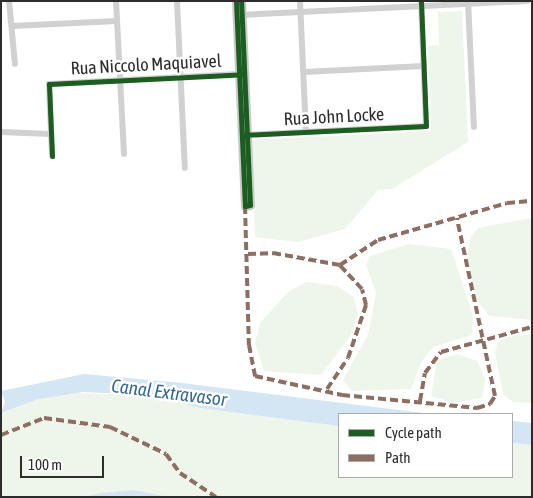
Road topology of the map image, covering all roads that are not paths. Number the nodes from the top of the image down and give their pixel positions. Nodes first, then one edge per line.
1 (9, 1) edge
2 (116, 1) edge
3 (177, 1) edge
4 (236, 1) edge
5 (241, 1) edge
6 (300, 1) edge
7 (528, 1) edge
8 (468, 3) edge
9 (421, 4) edge
10 (301, 12) junction
11 (239, 15) junction
12 (117, 21) junction
13 (12, 26) junction
14 (15, 64) dead end
15 (424, 66) junction
16 (304, 72) junction
17 (242, 74) junction
18 (181, 77) junction
19 (120, 80) junction
20 (474, 126) dead end
21 (1, 132) edge
22 (306, 132) junction
23 (51, 134) junction
24 (245, 135) junction
25 (124, 154) dead end
26 (52, 156) dead end
27 (185, 168) dead end

1 - 13 street
2 - 12 street
3 - 18 street
4 - 11 street
5 - 11 street
6 - 10 street
7 - 8 street
8 - 9 street
8 - 20 street
9 - 10 street
9 - 15 street
10 - 11 street
10 - 16 street
11 - 17 street
12 - 13 street
12 - 19 street
13 - 14 street
15 - 16 street
15 - 22 street, Rua John Locke
16 - 22 street
17 - 18 street, Rua Niccolo Maquiavel
17 - 24 street
18 - 19 street, Rua Niccolo Maquiavel
18 - 27 street
19 - 23 street, Rua Niccolo Maquiavel
19 - 25 street
21 - 23 street
22 - 24 street, Rua John Locke
23 - 26 street
24 - 24 street

